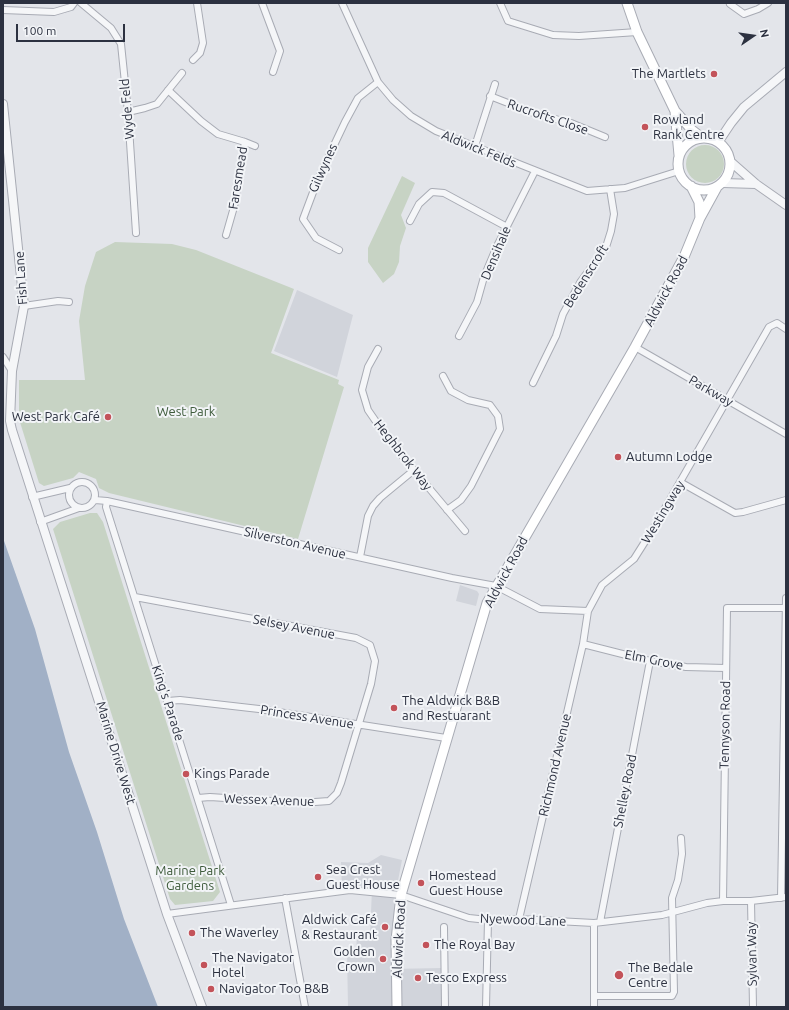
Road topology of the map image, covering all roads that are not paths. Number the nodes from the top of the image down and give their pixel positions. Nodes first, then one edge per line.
1 (74, 3) edge
2 (81, 3) edge
3 (197, 3) edge
4 (262, 3) edge
5 (342, 3) edge
6 (500, 3) edge
7 (627, 3) edge
8 (768, 3) edge
9 (730, 4) edge
10 (3, 10) edge
11 (637, 32) junction
12 (193, 60) dead end
13 (273, 72) dead end
14 (786, 72) edge
15 (182, 73) dead end
16 (378, 82) junction
17 (495, 84) dead end
18 (168, 90) junction
19 (490, 96) junction
20 (3, 104) edge
21 (675, 111) junction
22 (128, 112) junction
23 (605, 137) dead end
24 (701, 138) junction
25 (719, 141) junction
26 (245, 142) junction
27 (254, 146) dead end
28 (475, 146) junction
29 (679, 155) junction
30 (731, 162) junction
31 (535, 171) junction
32 (679, 171) junction
33 (756, 184) junction
34 (720, 185) junction
35 (691, 186) junction
36 (610, 189) junction
37 (786, 205) edge
38 (700, 218) junction
39 (410, 221) dead end
40 (507, 227) junction
41 (136, 233) dead end
42 (226, 235) dead end
43 (339, 250) dead end
44 (69, 302) dead end
45 (24, 306) junction
46 (786, 329) edge
47 (460, 336) dead end
48 (635, 347) junction
49 (378, 349) dead end
50 (3, 357) edge
51 (12, 371) junction
52 (443, 376) dead end
53 (533, 383) dead end
54 (727, 400) junction
55 (786, 434) edge
56 (414, 470) junction
57 (680, 482) junction
58 (70, 488) junction
59 (32, 497) junction
60 (95, 500) junction
61 (107, 500) junction
62 (786, 500) edge
63 (79, 508) junction
64 (447, 510) junction
65 (40, 522) junction
66 (465, 531) dead end
67 (360, 557) junction
68 (496, 586) junction
69 (135, 597) junction
70 (786, 598) edge
71 (786, 608) edge
72 (588, 611) junction
73 (583, 644) junction
74 (650, 661) junction
75 (726, 668) junction
76 (168, 701) junction
77 (359, 725) junction
78 (446, 738) junction
79 (198, 798) junction
80 (681, 838) dead end
81 (401, 895) junction
82 (784, 897) edge
83 (285, 898) junction
84 (723, 901) junction
85 (751, 901) junction
86 (230, 905) junction
87 (672, 913) junction
88 (167, 914) junction
89 (519, 919) junction
90 (488, 920) junction
91 (597, 922) junction
92 (444, 927) dead end
93 (594, 996) junction
94 (202, 1007) edge
95 (305, 1007) edge
96 (397, 1007) edge
97 (445, 1007) edge
98 (486, 1007) edge
99 (594, 1007) edge
100 (754, 1007) edge

1 - 10 street
2 - 22 street, Wyde Feld
3 - 12 street
4 - 13 street
5 - 16 street, Aldwick Felds
6 - 11 street
7 - 11 main road
8 - 9 street
11 - 21 main road
14 - 25 street
15 - 18 street
16 - 28 street, Aldwick Felds
16 - 43 street, Gilwynes
17 - 19 street, Rucrofts Close
18 - 22 street
18 - 26 street, Faresmead
19 - 23 street, Rucrofts Close
19 - 28 street, Rucrofts Close
20 - 45 street, Fish Lane
21 - 24 main road
21 - 29 main road
22 - 41 street, Wyde Feld
24 - 25 main road
24 - 29 main road
25 - 30 main road
26 - 27 street
26 - 42 street, Faresmead
28 - 31 street, Aldwick Felds
29 - 32 main road
30 - 33 street
30 - 34 main road
31 - 36 street, Aldwick Felds
31 - 40 street, Densihale
32 - 35 main road
32 - 36 street, Aldwick Felds
33 - 34 street
33 - 37 street
34 - 35 main road
34 - 38 main road, Aldwick Road
35 - 38 main road
36 - 53 street, Bedenscroft
38 - 48 main road, Aldwick Road
39 - 40 street
40 - 47 street, Densihale
44 - 45 street
45 - 51 street, Fish Lane
46 - 54 street, Westingway
48 - 54 street, Parkway
48 - 68 main road, Aldwick Road
49 - 56 street, Heghbrok Way
50 - 51 street
51 - 59 street, Fish Lane
52 - 64 street
54 - 55 street, Parkway
54 - 57 street, Westingway
56 - 64 street, Heghbrok Way
56 - 67 street
57 - 62 street
57 - 72 street, Westingway
58 - 59 street
58 - 60 street
58 - 63 street
59 - 65 street, Marine Drive West
60 - 61 street, Silverston Avenue
60 - 63 street, Silverston Avenue
61 - 67 street, Silverston Avenue
61 - 69 street, King's Parade
63 - 65 street, Silverston Avenue
64 - 66 street, Heghbrok Way
65 - 88 street, Marine Drive West
67 - 68 street, Silverston Avenue
68 - 72 street, Silverston Avenue
68 - 78 main road, Aldwick Road
69 - 76 street, King's Parade
69 - 77 street, Selsey Avenue
70 - 71 street
71 - 75 street, Tennyson Road
71 - 82 street
72 - 73 street, Richmond Avenue
73 - 74 street, Elm Grove
73 - 89 street, Richmond Avenue
74 - 75 street, Elm Grove
74 - 91 street, Shelley Road
75 - 84 street, Tennyson Road
76 - 77 street, Princess Avenue
76 - 79 street, King's Parade
77 - 78 street, Princess Avenue
77 - 79 street, Wessex Avenue
78 - 81 main road, Aldwick Road
79 - 86 street, King's Parade
80 - 87 street
81 - 83 street, Nyewood Lane
81 - 90 street, Nyewood Lane
81 - 96 main road, Aldwick Road
82 - 85 street, Nyewood Lane
83 - 86 street, Nyewood Lane
83 - 95 street
84 - 85 street, Nyewood Lane
84 - 87 street, Nyewood Lane
85 - 100 street, Sylvan Way
86 - 88 street, Nyewood Lane
87 - 91 street, Nyewood Lane
87 - 93 street
88 - 94 street, Marine Drive West
89 - 90 street, Nyewood Lane
89 - 91 street, Nyewood Lane
90 - 98 street
91 - 93 street, Shelley Road
92 - 97 street
93 - 99 street, Shelley Road

